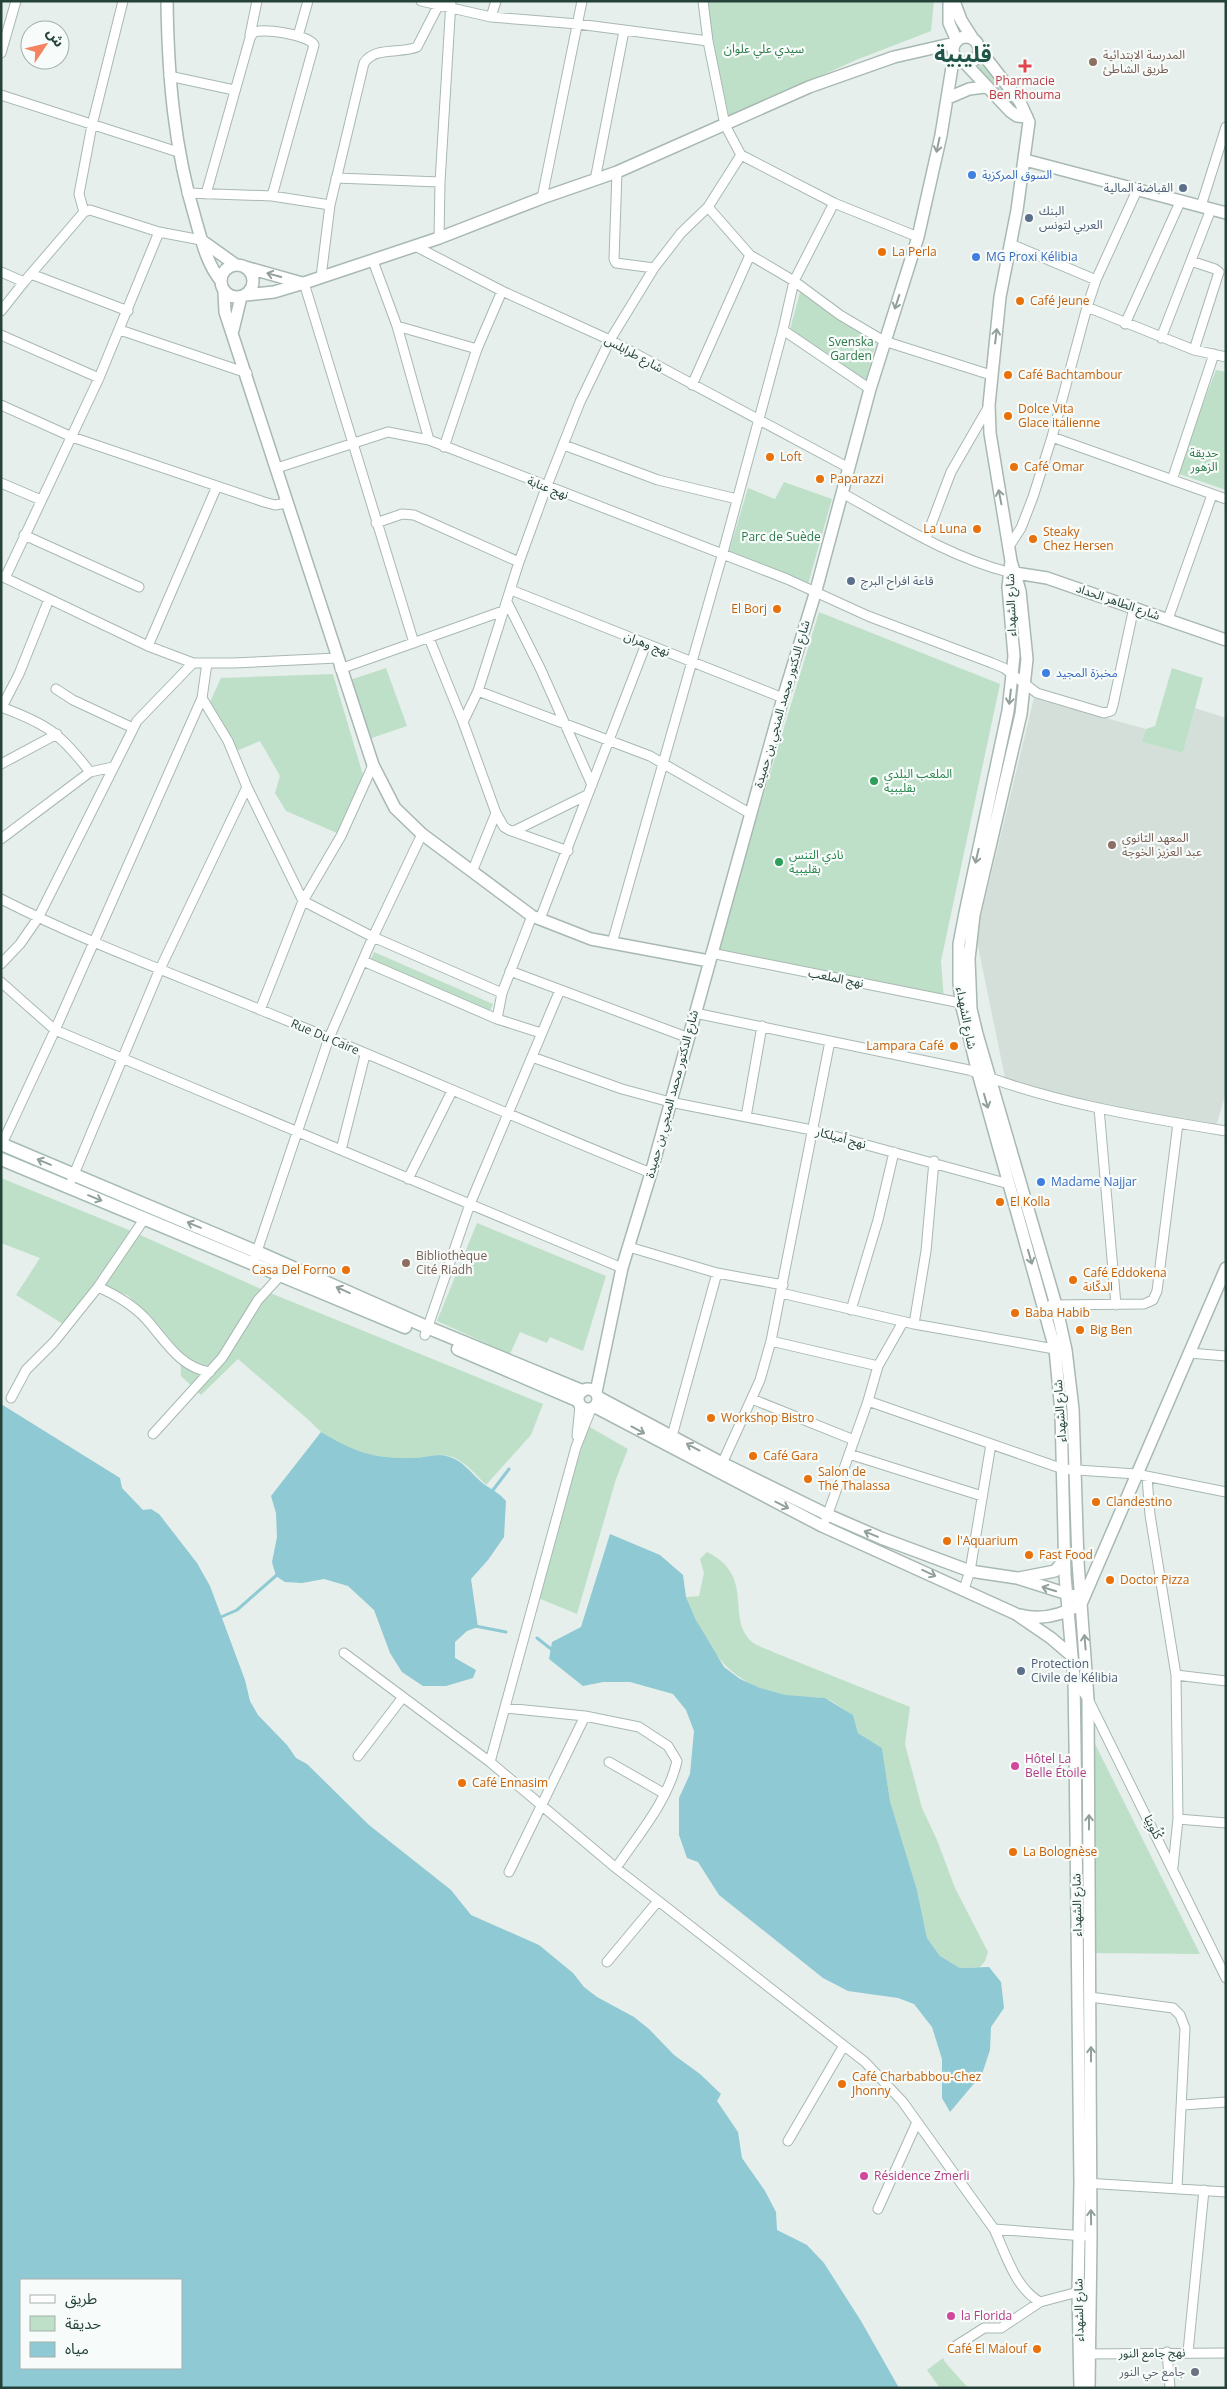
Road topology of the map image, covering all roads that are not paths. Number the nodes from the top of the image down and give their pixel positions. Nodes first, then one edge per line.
1 (16, 1) edge
2 (123, 1) edge
3 (168, 1) edge
4 (257, 1) edge
5 (308, 1) edge
6 (421, 1) edge
7 (496, 1) edge
8 (582, 1) edge
9 (702, 1) edge
10 (949, 1) edge
11 (954, 1) edge
12 (451, 5) edge
13 (438, 6) junction
14 (491, 18) junction
15 (578, 24) junction
16 (624, 31) junction
17 (298, 36) junction
18 (250, 38) junction
19 (973, 39) junction
20 (708, 41) junction
21 (955, 48) junction
22 (979, 49) junction
23 (1, 53) edge
24 (965, 63) junction
25 (169, 76) junction
26 (985, 87) junction
27 (234, 90) junction
28 (1, 95) edge
29 (948, 98) junction
30 (1027, 117) junction
31 (92, 125) junction
32 (725, 125) junction
33 (1226, 127) edge
34 (178, 152) junction
35 (741, 155) junction
36 (1025, 160) junction
37 (618, 172) junction
38 (336, 178) junction
39 (595, 180) junction
40 (440, 182) junction
41 (1138, 188) junction
42 (187, 193) junction
43 (206, 194) junction
44 (272, 196) junction
45 (542, 198) junction
46 (1181, 200) junction
47 (834, 203) junction
48 (330, 206) junction
49 (708, 207) junction
50 (1206, 207) junction
51 (84, 212) junction
52 (1226, 213) edge
53 (159, 232) junction
54 (918, 237) junction
55 (439, 238) junction
56 (201, 240) junction
57 (1011, 244) junction
58 (415, 246) junction
59 (750, 255) junction
60 (373, 261) junction
61 (1191, 261) junction
62 (240, 266) junction
63 (654, 268) junction
64 (1, 272) edge
65 (31, 274) junction
66 (321, 277) junction
67 (1096, 280) junction
68 (794, 281) junction
69 (24, 282) junction
70 (304, 284) junction
71 (223, 286) junction
72 (502, 291) junction
73 (243, 296) junction
74 (1087, 307) junction
75 (128, 310) junction
76 (1, 311) edge
77 (1126, 324) junction
78 (397, 326) junction
79 (120, 330) junction
80 (233, 330) junction
81 (783, 330) junction
82 (1, 335) edge
83 (1161, 338) junction
84 (610, 340) junction
85 (884, 341) junction
86 (477, 348) junction
87 (1194, 350) junction
88 (1214, 354) junction
89 (1226, 357) edge
90 (247, 373) junction
91 (991, 375) junction
92 (99, 378) junction
93 (692, 385) junction
94 (870, 389) junction
95 (989, 405) junction
96 (1, 406) edge
97 (758, 420) junction
98 (72, 437) junction
99 (1052, 438) junction
100 (429, 440) junction
101 (352, 442) junction
102 (564, 445) junction
103 (444, 447) junction
104 (277, 468) junction
105 (849, 468) junction
106 (1172, 480) junction
107 (1, 483) edge
108 (217, 486) junction
109 (546, 488) junction
110 (842, 493) junction
111 (1212, 495) junction
112 (737, 499) junction
113 (1226, 499) edge
114 (40, 500) junction
115 (287, 503) junction
116 (376, 523) junction
117 (24, 536) junction
118 (926, 538) junction
119 (1010, 545) junction
120 (722, 556) junction
121 (519, 562) junction
122 (1012, 568) junction
123 (3, 577) edge
124 (139, 586) dead end
125 (511, 590) junction
126 (815, 594) junction
127 (49, 599) junction
128 (505, 606) junction
129 (1134, 607) junction
130 (1168, 619) junction
131 (429, 638) junction
132 (1226, 640) edge
133 (414, 643) junction
134 (646, 644) junction
135 (148, 646) junction
136 (337, 658) junction
137 (692, 662) junction
138 (193, 663) junction
139 (207, 664) junction
140 (340, 669) junction
141 (1013, 675) junction
142 (1025, 684) junction
143 (56, 689) dead end
144 (478, 691) junction
145 (202, 698) junction
146 (782, 698) junction
147 (2, 707) edge
148 (463, 722) junction
149 (563, 722) junction
150 (133, 728) junction
151 (57, 734) junction
152 (610, 742) junction
153 (663, 762) junction
154 (1, 764) edge
155 (373, 765) junction
156 (113, 767) junction
157 (90, 772) junction
158 (592, 785) junction
159 (247, 787) junction
160 (587, 794) junction
161 (496, 813) junction
162 (751, 814) junction
163 (514, 831) junction
164 (422, 834) junction
165 (1, 839) edge
166 (568, 851) junction
167 (472, 872) junction
168 (1, 899) edge
169 (303, 901) junction
170 (536, 917) junction
171 (38, 918) junction
172 (373, 937) junction
173 (612, 942) junction
174 (94, 943) junction
175 (710, 957) junction
176 (963, 959) junction
177 (363, 961) junction
178 (1, 964) edge
179 (160, 971) junction
180 (510, 971) junction
181 (1, 982) edge
182 (560, 990) junction
183 (502, 993) junction
184 (961, 1003) junction
185 (260, 1010) junction
186 (695, 1013) junction
187 (497, 1019) junction
188 (762, 1026) junction
189 (55, 1030) junction
190 (541, 1033) junction
191 (329, 1038) junction
192 (689, 1038) junction
193 (830, 1041) junction
194 (365, 1055) junction
195 (532, 1057) junction
196 (122, 1059) junction
197 (978, 1073) junction
198 (991, 1079) junction
199 (452, 1091) junction
200 (670, 1102) junction
201 (1099, 1108) junction
202 (507, 1115) junction
203 (746, 1116) junction
204 (1178, 1123) junction
205 (812, 1130) junction
206 (297, 1131) junction
207 (1226, 1131) edge
208 (2, 1145) edge
209 (341, 1150) junction
210 (894, 1152) junction
211 (1, 1159) edge
212 (934, 1162) junction
213 (651, 1173) junction
214 (74, 1175) junction
215 (408, 1179) junction
216 (1009, 1184) junction
217 (69, 1188) junction
218 (470, 1204) junction
219 (144, 1218) junction
220 (629, 1246) junction
221 (257, 1252) junction
222 (253, 1264) junction
223 (622, 1268) junction
224 (1226, 1268) edge
225 (717, 1272) junction
226 (280, 1276) junction
227 (98, 1287) junction
228 (782, 1289) junction
229 (1050, 1305) junction
230 (1116, 1305) junction
231 (851, 1310) junction
232 (903, 1322) junction
233 (914, 1324) junction
234 (427, 1332) junction
235 (771, 1341) junction
236 (1060, 1350) junction
237 (1188, 1353) junction
238 (1226, 1356) edge
239 (878, 1366) junction
240 (210, 1372) junction
241 (11, 1398) dead end
242 (588, 1399) junction
243 (752, 1399) junction
244 (868, 1401) junction
245 (153, 1434) dead end
246 (672, 1436) junction
247 (854, 1440) junction
248 (1068, 1442) junction
249 (991, 1444) junction
250 (849, 1454) junction
251 (720, 1468) junction
252 (1062, 1469) junction
253 (1075, 1471) junction
254 (1136, 1474) junction
255 (1147, 1477) junction
256 (1226, 1492) edge
257 (982, 1496) junction
258 (828, 1515) junction
259 (822, 1526) junction
260 (1065, 1559) junction
261 (970, 1572) junction
262 (1017, 1578) junction
263 (964, 1590) junction
264 (1067, 1594) junction
265 (1081, 1600) junction
266 (1068, 1612) junction
267 (1016, 1614) junction
268 (344, 1653) dead end
269 (1072, 1656) junction
270 (1176, 1675) junction
271 (1074, 1679) junction
272 (1226, 1681) edge
273 (404, 1697) junction
274 (1088, 1699) junction
275 (506, 1708) junction
276 (585, 1716) junction
277 (358, 1756) dead end
278 (490, 1762) junction
279 (609, 1762) dead end
280 (665, 1794) junction
281 (542, 1806) junction
282 (1178, 1818) junction
283 (1226, 1823) edge
284 (1173, 1867) junction
285 (616, 1868) junction
286 (509, 1872) dead end
287 (658, 1901) junction
288 (607, 1962) dead end
289 (1226, 1978) edge
290 (1090, 1997) junction
291 (844, 2047) junction
292 (1226, 2102) edge
293 (1183, 2105) junction
294 (917, 2122) junction
295 (788, 2141) dead end
296 (1085, 2183) junction
297 (1177, 2188) junction
298 (1204, 2190) junction
299 (1226, 2192) edge
300 (878, 2209) dead end
301 (994, 2229) junction
302 (1079, 2236) junction
303 (1092, 2237) junction
304 (1078, 2292) junction
305 (1040, 2302) junction
306 (951, 2349) dead end
307 (1167, 2352) junction
308 (1188, 2352) junction
309 (1226, 2353) edge
310 (1084, 2354) junction
311 (1080, 2388) edge
312 (1089, 2388) edge
313 (1170, 2388) edge

1 - 23 street
2 - 31 street
3 - 25 street
4 - 18 street
5 - 17 street
6 - 13 street
7 - 14 street
8 - 15 street
9 - 20 street
10 - 21 street
11 - 19 street
12 - 13 street
12 - 14 street
12 - 40 street
13 - 38 street
14 - 15 street
15 - 16 street
15 - 45 street
16 - 20 street
16 - 39 street
17 - 18 street
17 - 44 street
18 - 27 street
19 - 21 street
19 - 22 street
20 - 32 street
21 - 24 street
21 - 29 street, شارع الدكتور محمد المنجي بن حميدة
21 - 32 street
22 - 24 street
22 - 30 street
24 - 26 street
25 - 27 street
25 - 34 street
26 - 29 street
26 - 30 street
27 - 43 street
28 - 31 street
29 -> 54 street, شارع الدكتور محمد المنجي بن حميدة
30 - 36 street
31 - 34 street
31 - 51 street
32 - 35 street
32 - 37 street
33 - 50 street
34 - 42 street
35 - 47 street
35 - 49 street
36 - 41 street
36 - 57 street
37 - 39 street
37 - 63 street
38 - 40 street
38 - 48 street
39 - 45 street
40 - 55 street
41 - 46 street
41 - 67 street
42 - 43 street
42 - 56 street
43 - 44 street
44 - 48 street
45 - 55 street
46 - 50 street
46 - 77 street
47 - 54 street
47 - 68 street
48 - 66 street
49 - 59 street
49 - 63 street
50 - 52 street
50 - 61 street
51 - 53 street
51 - 65 street
53 - 56 street
53 - 75 street
54 -> 85 street, شارع الدكتور محمد المنجي بن حميدة
55 - 58 street
56 - 62 street
56 - 71 street
57 - 67 street
91 -> 57 street
58 - 60 street
58 - 72 street, شارع طرابلس
59 - 68 street
59 - 93 street
60 - 66 street
60 - 78 street
61 - 83 street
61 - 87 street
70 -> 62 street
62 - 71 street
62 - 73 street
63 - 84 street
64 - 69 street
65 - 69 street
65 - 75 street
66 - 70 street
67 - 74 street
68 - 81 street
68 - 85 street
69 - 76 street
70 - 73 street
70 - 101 street
71 - 73 street
71 - 80 street
72 - 84 street, شارع طرابلس
72 - 86 street
73 - 80 street
74 - 77 street
74 - 99 street
75 - 79 street
77 - 83 street
78 - 86 street
78 - 100 street
79 - 90 street
79 - 92 street
80 - 90 street
81 - 94 street
81 - 97 street
82 - 92 street
83 - 87 street
84 - 93 street, شارع طرابلس
84 - 102 street
85 - 91 street
85 - 94 street, شارع الدكتور محمد المنجي بن حميدة
86 - 103 street
87 - 88 street
88 - 89 street
88 - 106 street
90 - 104 street
91 - 95 street
92 - 98 street
93 - 97 street, شارع طرابلس
94 - 105 street, شارع الدكتور محمد المنجي بن حميدة
95 - 118 street
119 -> 95 street
96 - 98 street
97 - 105 street, شارع طرابلس
97 - 112 street
98 - 108 street
98 - 114 street
99 - 106 street
99 - 119 street
100 - 101 street, نهج عنابة
100 - 103 street, نهج عنابة
101 - 104 street, نهج عنابة
101 - 116 street
102 - 109 street
102 - 112 street
103 - 109 street, نهج عنابة
104 - 115 street
105 - 110 street, شارع الدكتور محمد المنجي بن حميدة
106 - 111 street
107 - 114 street
108 - 115 street
108 - 135 street
109 - 120 street, نهج عنابة
109 - 121 street
110 - 118 street
110 - 126 street, شارع الدكتور محمد المنجي بن حميدة
111 - 113 street
111 - 130 street
112 - 120 street
114 - 117 street
115 - 136 street
116 - 121 street
116 - 133 street
117 - 123 street
117 - 124 street
118 - 122 street
119 - 122 street
120 - 126 street, نهج عنابة
120 - 137 street
121 - 125 street
122 - 129 street, شارع الطاهر الحداد
122 - 141 street, شارع الشهداء
122 - 142 street, شارع الشهداء
123 - 127 street
125 - 128 street
125 - 134 street, نهج وهران
126 - 141 street, نهج عنابة
126 - 146 street, شارع الدكتور محمد المنجي بن حميدة
127 - 135 street
127 - 147 street
128 - 131 street
128 - 144 street
128 - 149 street
129 - 130 street, شارع الطاهر الحداد
129 - 142 street, نهج عنابة
130 - 132 street, شارع الطاهر الحداد
131 - 133 street
131 - 148 street
133 - 140 street
134 - 137 street, نهج وهران
134 - 152 street
135 - 138 street
136 - 139 street
136 - 140 street
137 - 146 street, نهج وهران
137 - 153 street
138 - 139 street
138 - 150 street
139 - 145 street
140 - 155 street
141 - 142 street, نهج عنابة
141 -> 176 street, شارع الشهداء
142 - 176 street, شارع الشهداء
143 - 150 street
144 - 148 street
144 - 149 street
145 - 159 street
145 - 174 street
146 - 162 street, شارع الدكتور محمد المنجي بن حميدة
147 - 151 street
148 - 161 street
149 - 152 street
149 - 158 street
150 - 156 street
151 - 154 street
151 - 157 street
152 - 153 street
152 - 158 street
153 - 162 street
153 - 173 street
155 - 164 street
155 - 169 street
156 - 157 street
156 - 171 street
157 - 165 street
158 - 160 street
159 - 169 street
159 - 179 street
160 - 163 street
160 - 166 street
161 - 163 street
161 - 167 street
162 - 175 street, شارع الدكتور محمد المنجي بن حميدة
163 - 166 street
164 - 167 street
164 - 172 street
166 - 170 street
167 - 170 street
168 - 171 street, Rue Du Caire
169 - 172 street
169 - 185 street
170 - 173 street
170 - 180 street
171 - 174 street, Rue Du Caire
171 - 178 street
172 - 177 street
172 - 183 street
173 - 175 street
174 - 179 street, Rue Du Caire
174 - 189 street
175 - 184 street, نهج الملعب
175 - 186 street, شارع الدكتور محمد المنجي بن حميدة
176 - 184 street, شارع الشهداء
176 - 198 street, شارع الشهداء
177 - 187 street
177 - 191 street
179 - 185 street, Rue Du Caire
179 - 196 street
180 - 182 street
180 - 183 street
181 - 189 street
182 - 190 street
182 - 192 street
183 - 187 street
184 - 197 street, شارع الشهداء
185 - 191 street, Rue Du Caire
186 - 188 street
186 - 192 street, شارع الدكتور محمد المنجي بن حميدة
187 - 190 street
188 - 193 street
188 - 203 street
189 - 196 street
189 - 208 street
190 - 195 street
191 - 194 street, Rue Du Caire
191 - 206 street
192 - 200 street, شارع الدكتور محمد المنجي بن حميدة
193 - 197 street
193 - 205 street
194 - 199 street, Rue Du Caire
194 - 209 street
195 - 200 street, نهج أميلكار
195 - 202 street
196 - 206 street
196 - 214 street
197 - 198 street
197 -> 216 street, شارع الشهداء
198 - 201 street
198 - 229 street, شارع الشهداء
199 - 202 street, Rue Du Caire
199 - 215 street
200 - 203 street, نهج أميلكار
200 - 213 street, شارع الدكتور محمد المنجي بن حميدة
201 - 204 street
201 - 230 street
202 - 213 street, Rue Du Caire
202 - 218 street
203 - 205 street, نهج أميلكار
204 - 207 street
204 - 230 street
205 - 210 street, نهج أميلكار
205 - 228 street
206 - 209 street
206 - 221 street
214 -> 208 main road
209 - 215 street
210 - 212 street, نهج أميلكار
210 - 231 street
211 - 217 main road
212 - 216 street, نهج أميلكار
212 - 233 street
213 - 220 street, شارع الدكتور محمد المنجي بن حميدة
214 - 217 street
221 -> 214 main road
215 - 218 street
216 -> 229 street, شارع الشهداء
217 -> 219 main road
218 - 223 street
218 - 234 street
219 - 222 main road
219 - 227 street
220 - 223 street, شارع الدكتور محمد المنجي بن حميدة
220 - 225 street
221 - 222 street
234 -> 221 main road
222 - 226 main road
223 - 242 street, شارع الدكتور محمد المنجي بن حميدة
224 - 237 street
225 - 228 street
225 - 246 street
226 - 234 main road
226 - 240 street
227 - 240 street
227 - 241 street
228 - 231 street
228 - 235 street
229 - 230 street
229 - 236 street, شارع الشهداء
231 - 232 street
232 - 233 street
232 - 239 street
233 - 236 street
234 - 242 main road
235 - 239 street
235 - 243 street
236 - 248 street, شارع الشهداء
237 - 238 street
237 - 254 street
239 - 244 street
240 - 245 street
242 - 246 street
242 -> 251 street
242 - 275 street
243 - 247 street
243 - 251 street
244 - 247 street
244 - 249 street
251 -> 246 street
247 - 250 street
248 - 252 street, شارع الشهداء
248 - 253 street, شارع الشهداء
249 - 252 street
249 - 257 street
250 - 257 street
250 - 258 street
251 - 258 street
251 -> 259 street
252 - 253 street
252 - 260 street, شارع الشهداء
253 - 254 street
253 - 265 street, شارع الشهداء
254 - 255 street
254 - 265 street
255 - 256 street
255 - 270 street
257 - 261 street
258 - 259 street
261 -> 258 street
259 -> 263 street
260 - 262 street
260 - 264 street, شارع الشهداء
261 - 262 street
261 - 263 street
264 -> 262 street
263 - 267 street
264 - 265 street
264 - 266 street, شارع الشهداء
265 - 266 street
274 -> 265 street, شارع الشهداء
266 - 267 street
266 - 269 street, شارع الشهداء
267 - 269 street
268 - 273 street
269 - 271 street, شارع الشهداء
270 - 272 street
270 - 282 street
271 - 274 street, كْلُوبِيَا
271 - 296 street, شارع الشهداء
273 - 277 street
273 - 278 street
274 - 284 street, كْلُوبِيَا
290 -> 274 street, شارع الشهداء
275 - 276 street
275 - 278 street
276 - 280 street
276 - 281 street
278 - 281 street
279 - 280 street
280 - 285 street
281 - 285 street
281 - 286 street
282 - 283 street
282 - 284 street
284 - 289 street, كْلُوبِيَا
285 - 287 street
287 - 288 street
287 - 291 street
290 - 293 street
296 -> 290 street, شارع الشهداء
291 - 294 street
291 - 295 street
292 - 293 street
293 - 297 street
294 - 300 street
294 - 301 street
296 - 297 street
296 - 302 street, شارع الشهداء
303 -> 296 street, شارع الشهداء
297 - 298 street
298 - 299 street
298 - 308 street
301 - 302 street
301 - 305 street
302 - 303 street
302 - 304 street, شارع الشهداء
303 - 310 street, شارع الشهداء
304 - 305 street
304 - 310 street, شارع الشهداء
305 - 306 street
307 - 308 street, نهج جامع النور
307 - 310 street, نهج جامع النور
307 - 313 street
308 - 309 street, نهج جامع النور
310 - 311 street, شارع الشهداء
310 - 312 street, شارع الشهداء

